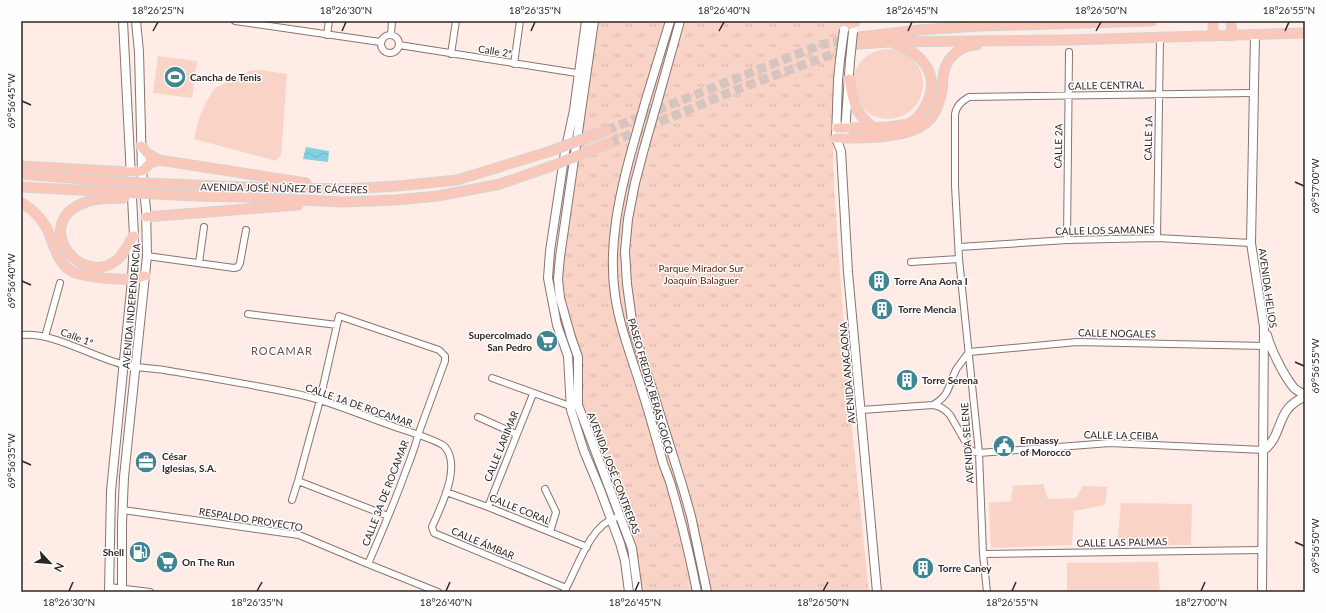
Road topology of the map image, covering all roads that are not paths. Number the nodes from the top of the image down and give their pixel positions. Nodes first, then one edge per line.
1 (123, 21) edge
2 (136, 21) edge
3 (235, 21) edge
4 (329, 21) edge
5 (392, 21) edge
6 (456, 21) edge
7 (520, 21) edge
8 (586, 21) edge
9 (594, 21) edge
10 (670, 21) edge
11 (680, 21) edge
12 (855, 21) edge
13 (1136, 21) edge
14 (1140, 21) edge
15 (1152, 21) edge
16 (1213, 21) edge
17 (1231, 21) edge
18 (264, 23) edge
19 (851, 32) edge
20 (1305, 33) edge
21 (327, 35) junction
22 (391, 35) junction
23 (1255, 35) junction
24 (1213, 36) junction
25 (1232, 36) junction
26 (1160, 38) junction
27 (1141, 39) junction
28 (1024, 40) junction
29 (380, 42) junction
30 (888, 42) junction
31 (399, 45) junction
32 (1069, 52) dead end
33 (451, 54) junction
34 (514, 64) junction
35 (583, 74) junction
36 (849, 79) junction
37 (140, 84) junction
38 (127, 85) junction
39 (1253, 93) junction
40 (1159, 95) junction
41 (1068, 96) junction
42 (960, 102) joint
43 (841, 128) junction
44 (875, 129) junction
45 (606, 130) tunnel mouth
46 (840, 138) junction
47 (610, 143) tunnel mouth
48 (141, 146) junction
49 (159, 160) junction
50 (21, 166) edge
51 (142, 171) junction
52 (131, 172) junction
53 (21, 174) edge
54 (21, 187) edge
55 (347, 190) junction
56 (194, 196) junction
57 (343, 202) junction
58 (21, 203) edge
59 (146, 217) junction
60 (204, 227) dead end
61 (246, 230) dead end
62 (134, 236) junction
63 (1157, 238) junction
64 (1067, 240) junction
65 (1251, 243) junction
66 (959, 247) junction
67 (147, 256) junction
68 (959, 259) junction
69 (911, 262) dead end
70 (199, 263) junction
71 (145, 276) junction
72 (132, 280) junction
73 (60, 283) dead end
74 (248, 314) dead end
75 (337, 325) junction
76 (1264, 327) junction
77 (21, 335) edge
78 (45, 337) junction
79 (1264, 346) junction
80 (969, 352) junction
81 (124, 365) junction
82 (136, 367) junction
83 (492, 378) dead end
84 (533, 394) junction
85 (1305, 396) edge
86 (320, 400) junction
87 (932, 405) junction
88 (570, 406) junction
89 (861, 410) junction
90 (478, 417) dead end
91 (516, 434) junction
92 (418, 435) junction
93 (1264, 450) junction
94 (116, 451) junction
95 (127, 453) junction
96 (979, 453) junction
97 (298, 482) junction
98 (545, 489) dead end
99 (446, 492) junction
100 (292, 500) dead end
101 (488, 507) junction
102 (123, 510) junction
103 (388, 516) junction
104 (620, 516) junction
105 (611, 519) junction
106 (550, 532) junction
107 (586, 547) junction
108 (1262, 550) junction
109 (983, 554) junction
110 (368, 564) junction
111 (109, 589) edge
112 (122, 590) edge
113 (565, 590) edge
114 (150, 592) edge
115 (438, 592) edge
116 (629, 592) edge
117 (638, 592) edge
118 (697, 592) edge
119 (707, 592) edge
120 (877, 592) edge
121 (987, 592) edge
122 (1262, 592) edge

1 - 38 main road, AVENIDA INDEPENDENCIA
2 - 37 main road, AVENIDA INDEPENDENCIA
3 - 18 street
4 - 21 street
5 - 22 street
6 - 33 street
7 - 34 street
8 - 35 main road
9 - 35 main road
10 - 118 main road, PASEO FREDDY BERAS GOICO, bridge
11 - 119 main road, PASEO FREDDY BERAS GOICO, bridge
12 - 19 main road
13 - 14 main road
13 - 19 main road
14 - 15 main road
14 - 27 main road
16 - 24 main road
17 - 25 main road
18 - 21 street
19 - 30 main road
19 - 36 main road, AVENIDA ANACAONA, bridge
19 - 43 main road, AVENIDA ANACAONA, bridge
20 - 23 main road
21 - 29 street
22 - 29 street
22 - 31 street
23 - 25 main road
23 - 39 main road, AVENIDA HELIOS
24 - 25 main road
24 - 26 main road
26 - 27 main road
26 - 40 street, CALLE 1A
27 - 28 main road
28 - 30 main road
28 - 46 main road
29 - 31 street
30 - 44 main road
31 - 33 street, Calle 2ª
32 - 41 street, CALLE 2A
33 - 34 street, Calle 2ª
34 - 35 street, Calle 2ª
35 - 88 main road, AVENIDA JOSÉ CONTRERAS
35 - 104 main road, AVENIDA JOSÉ CONTRERAS
36 - 43 main road, AVENIDA ANACAONA
36 - 44 main road
37 - 38 main road
37 - 48 main road, AVENIDA INDEPENDENCIA
38 - 52 main road, AVENIDA INDEPENDENCIA
39 - 40 street, CALLE CENTRAL
39 - 65 main road, AVENIDA HELIOS
40 - 41 street, CALLE CENTRAL
40 - 63 street, CALLE 1A
41 - 42 street, CALLE CENTRAL
41 - 64 street, CALLE 2A
42 - 66 street, AVENIDA SELENE
43 - 44 main road
43 - 46 main road, AVENIDA ANACAONA
45 - 55 main road, AVENIDA JOSÉ NÚÑEZ DE CÁCERES, bridge
46 - 89 main road, AVENIDA ANACAONA
47 - 57 main road, AVENIDA JOSÉ NÚÑEZ DE CÁCERES, bridge
48 - 49 main road
48 - 51 main road, AVENIDA INDEPENDENCIA
49 - 51 main road
49 - 55 main road
50 - 52 main road
51 - 52 main road
51 - 59 main road, AVENIDA INDEPENDENCIA
52 - 62 main road, AVENIDA INDEPENDENCIA
53 - 55 main road, AVENIDA JOSÉ NÚÑEZ DE CÁCERES, bridge
54 - 56 main road, AVENIDA JOSÉ NÚÑEZ DE CÁCERES, bridge
56 - 57 main road, AVENIDA JOSÉ NÚÑEZ DE CÁCERES, bridge
56 - 62 main road, bridge
57 - 59 main road
58 - 72 main road
59 - 67 main road, AVENIDA INDEPENDENCIA
60 - 70 street
61 - 70 street
62 - 72 main road, AVENIDA INDEPENDENCIA
63 - 64 street, CALLE LOS SAMANES
63 - 65 street, CALLE LOS SAMANES
64 - 66 street, CALLE LOS SAMANES
65 - 76 main road, AVENIDA HELIOS
66 - 68 street, AVENIDA SELENE
67 - 70 street
67 - 71 main road, AVENIDA INDEPENDENCIA
68 - 69 street
68 - 80 street, AVENIDA SELENE
71 - 72 main road
71 - 82 main road, AVENIDA INDEPENDENCIA
72 - 81 main road, AVENIDA INDEPENDENCIA
73 - 78 street
74 - 75 street
75 - 86 street
75 - 92 street, CALLE 3A DE ROCAMAR
76 - 79 main road, AVENIDA HELIOS
76 - 85 main road
77 - 78 street, Calle 1ª
78 - 81 street, Calle 1ª
79 - 80 street, CALLE NOGALES
79 - 93 main road, AVENIDA HELIOS
80 - 87 street
80 - 96 street, AVENIDA SELENE
81 - 82 street, CALLE 1A DE ROCAMAR
81 - 94 main road, AVENIDA INDEPENDENCIA
82 - 86 street, CALLE 1A DE ROCAMAR
82 - 95 main road, AVENIDA INDEPENDENCIA
83 - 84 street
84 - 88 street
84 - 91 street, CALLE LARIMAR
85 - 93 main road
86 - 92 street, CALLE 1A DE ROCAMAR
86 - 97 street
87 - 89 street
87 - 96 street
88 - 105 main road, AVENIDA JOSÉ CONTRERAS
89 - 120 main road, AVENIDA ANACAONA
90 - 91 street
91 - 101 street, CALLE LARIMAR
92 - 99 street, CALLE 1A DE ROCAMAR
92 - 103 street, CALLE 3A DE ROCAMAR
93 - 96 street, CALLE LA CEIBA
93 - 108 main road, AVENIDA HELIOS
94 - 95 main road
94 - 111 main road, AVENIDA INDEPENDENCIA
95 - 102 main road, AVENIDA INDEPENDENCIA
96 - 109 street, AVENIDA SELENE
97 - 100 street
97 - 103 street
98 - 106 street
99 - 101 street, CALLE CORAL
99 - 113 street, CALLE ÁMBAR
101 - 106 street, CALLE CORAL
102 - 110 street, RESPALDO PROYECTO
102 - 112 main road, AVENIDA INDEPENDENCIA
103 - 110 street, CALLE 3A DE ROCAMAR
104 - 105 street
104 - 117 main road, AVENIDA JOSÉ CONTRERAS
105 - 107 street
105 - 116 main road, AVENIDA JOSÉ CONTRERAS
106 - 107 street, CALLE CORAL
107 - 113 street
108 - 109 street, CALLE LAS PALMAS
108 - 122 main road, AVENIDA HELIOS
109 - 121 street, AVENIDA SELENE
110 - 115 street, RESPALDO PROYECTO
111 - 112 street
112 - 114 street

